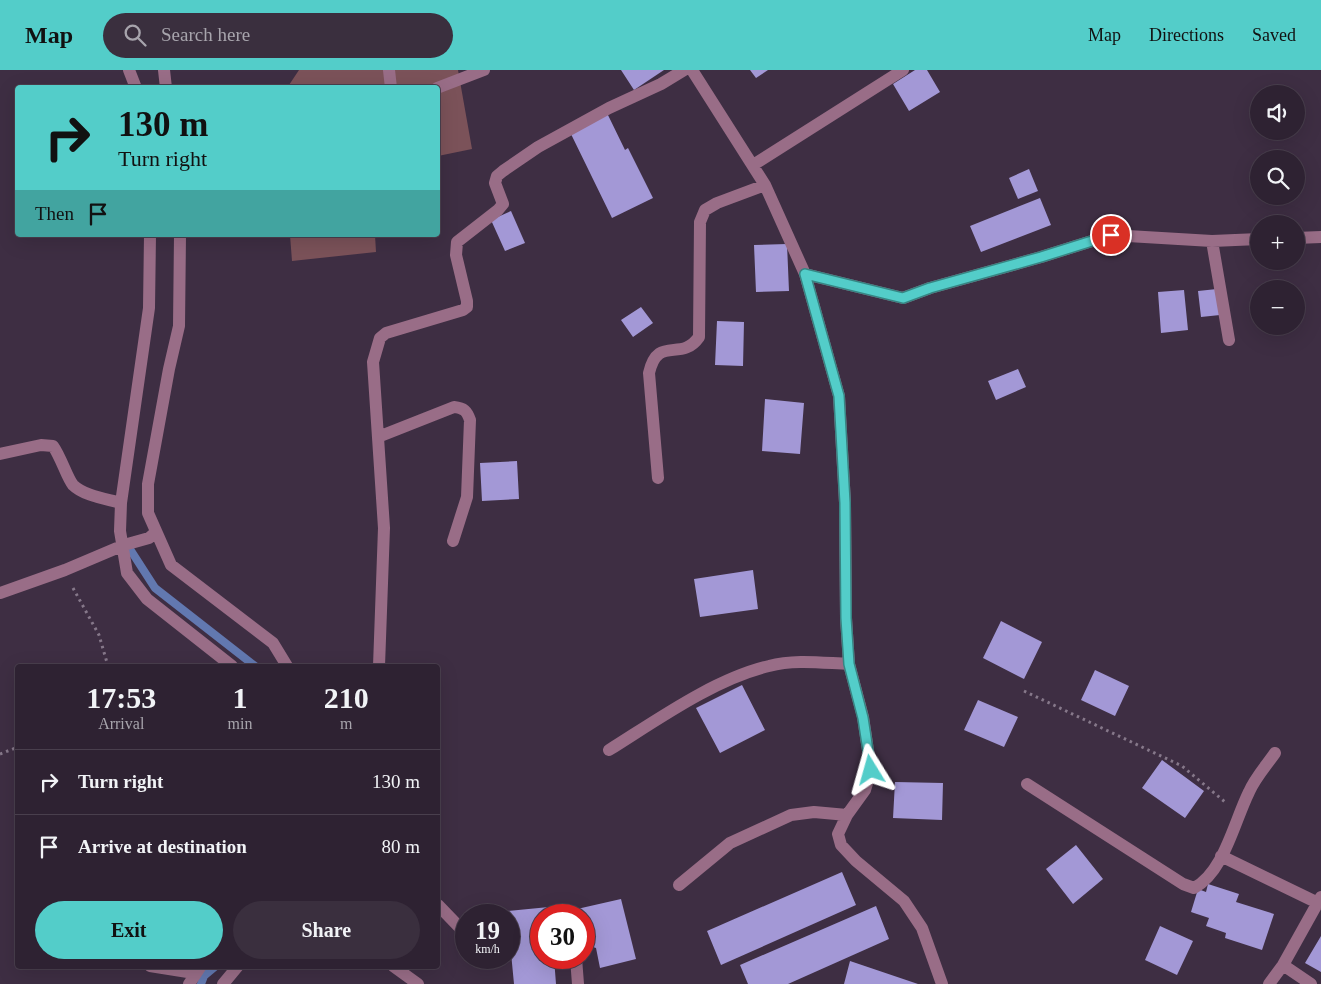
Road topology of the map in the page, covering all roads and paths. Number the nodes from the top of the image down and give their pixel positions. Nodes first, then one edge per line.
1 (130, 70) edge
2 (164, 70) edge
3 (389, 70) edge
4 (484, 70) edge
5 (684, 70) edge
6 (692, 70) edge
7 (903, 70) edge
8 (135, 85) edge
9 (166, 85) edge
10 (391, 85) edge
11 (440, 87) edge
12 (753, 165) junction
13 (765, 185) junction
14 (150, 237) edge
15 (180, 237) edge
16 (1321, 237) edge
17 (1305, 238) edge
18 (1250, 239) edge
19 (1212, 241) junction
20 (805, 274) junction
21 (1229, 340) dead end
22 (378, 437) junction
23 (0, 454) edge
24 (658, 478) dead end
25 (121, 503) junction
26 (153, 535) junction
27 (453, 540) dead end
28 (123, 545) junction
29 (65, 570) junction
30 (0, 593) edge
31 (107, 664) edge
32 (229, 664) edge
33 (286, 664) edge
34 (379, 664) edge
35 (849, 664) junction
36 (1024, 691) dead end
37 (15, 748) edge
38 (609, 750) dead end
39 (1275, 753) dead end
40 (0, 754) edge
41 (1027, 784) dead end
42 (1239, 814) junction
43 (847, 815) junction
44 (1221, 856) junction
45 (679, 885) dead end
46 (1320, 900) edge
47 (440, 907) edge
48 (455, 923) edge
49 (1283, 965) junction
50 (165, 969) edge
51 (236, 969) edge
52 (397, 969) edge
53 (577, 969) edge
54 (195, 975) edge
55 (223, 984) edge
56 (418, 984) edge
57 (578, 984) edge
58 (942, 984) edge
59 (1269, 984) edge
60 (1311, 984) edge

1 - 8 street
2 - 9 street
3 - 10 street
4 - 11 street
5 - 22 street
6 - 12 street
7 - 12 street
12 - 13 street
13 - 20 street
13 - 24 street
14 - 25 street
15 - 26 street
16 - 17 street
18 - 19 street
19 - 20 street
19 - 21 street
20 - 35 street
22 - 27 street
22 - 34 street
23 - 25 street
25 - 28 street
26 - 28 street
26 - 33 street
28 - 29 street
28 - 32 street
29 - 30 street
29 - 31 path
35 - 38 street
35 - 43 street
36 - 42 path
37 - 40 path
39 - 42 street
41 - 44 street
42 - 44 street
43 - 45 street
43 - 58 street
44 - 46 street
46 - 49 street
47 - 48 street
49 - 59 street
49 - 60 street
50 - 54 street
51 - 55 street
52 - 56 street
53 - 57 street

